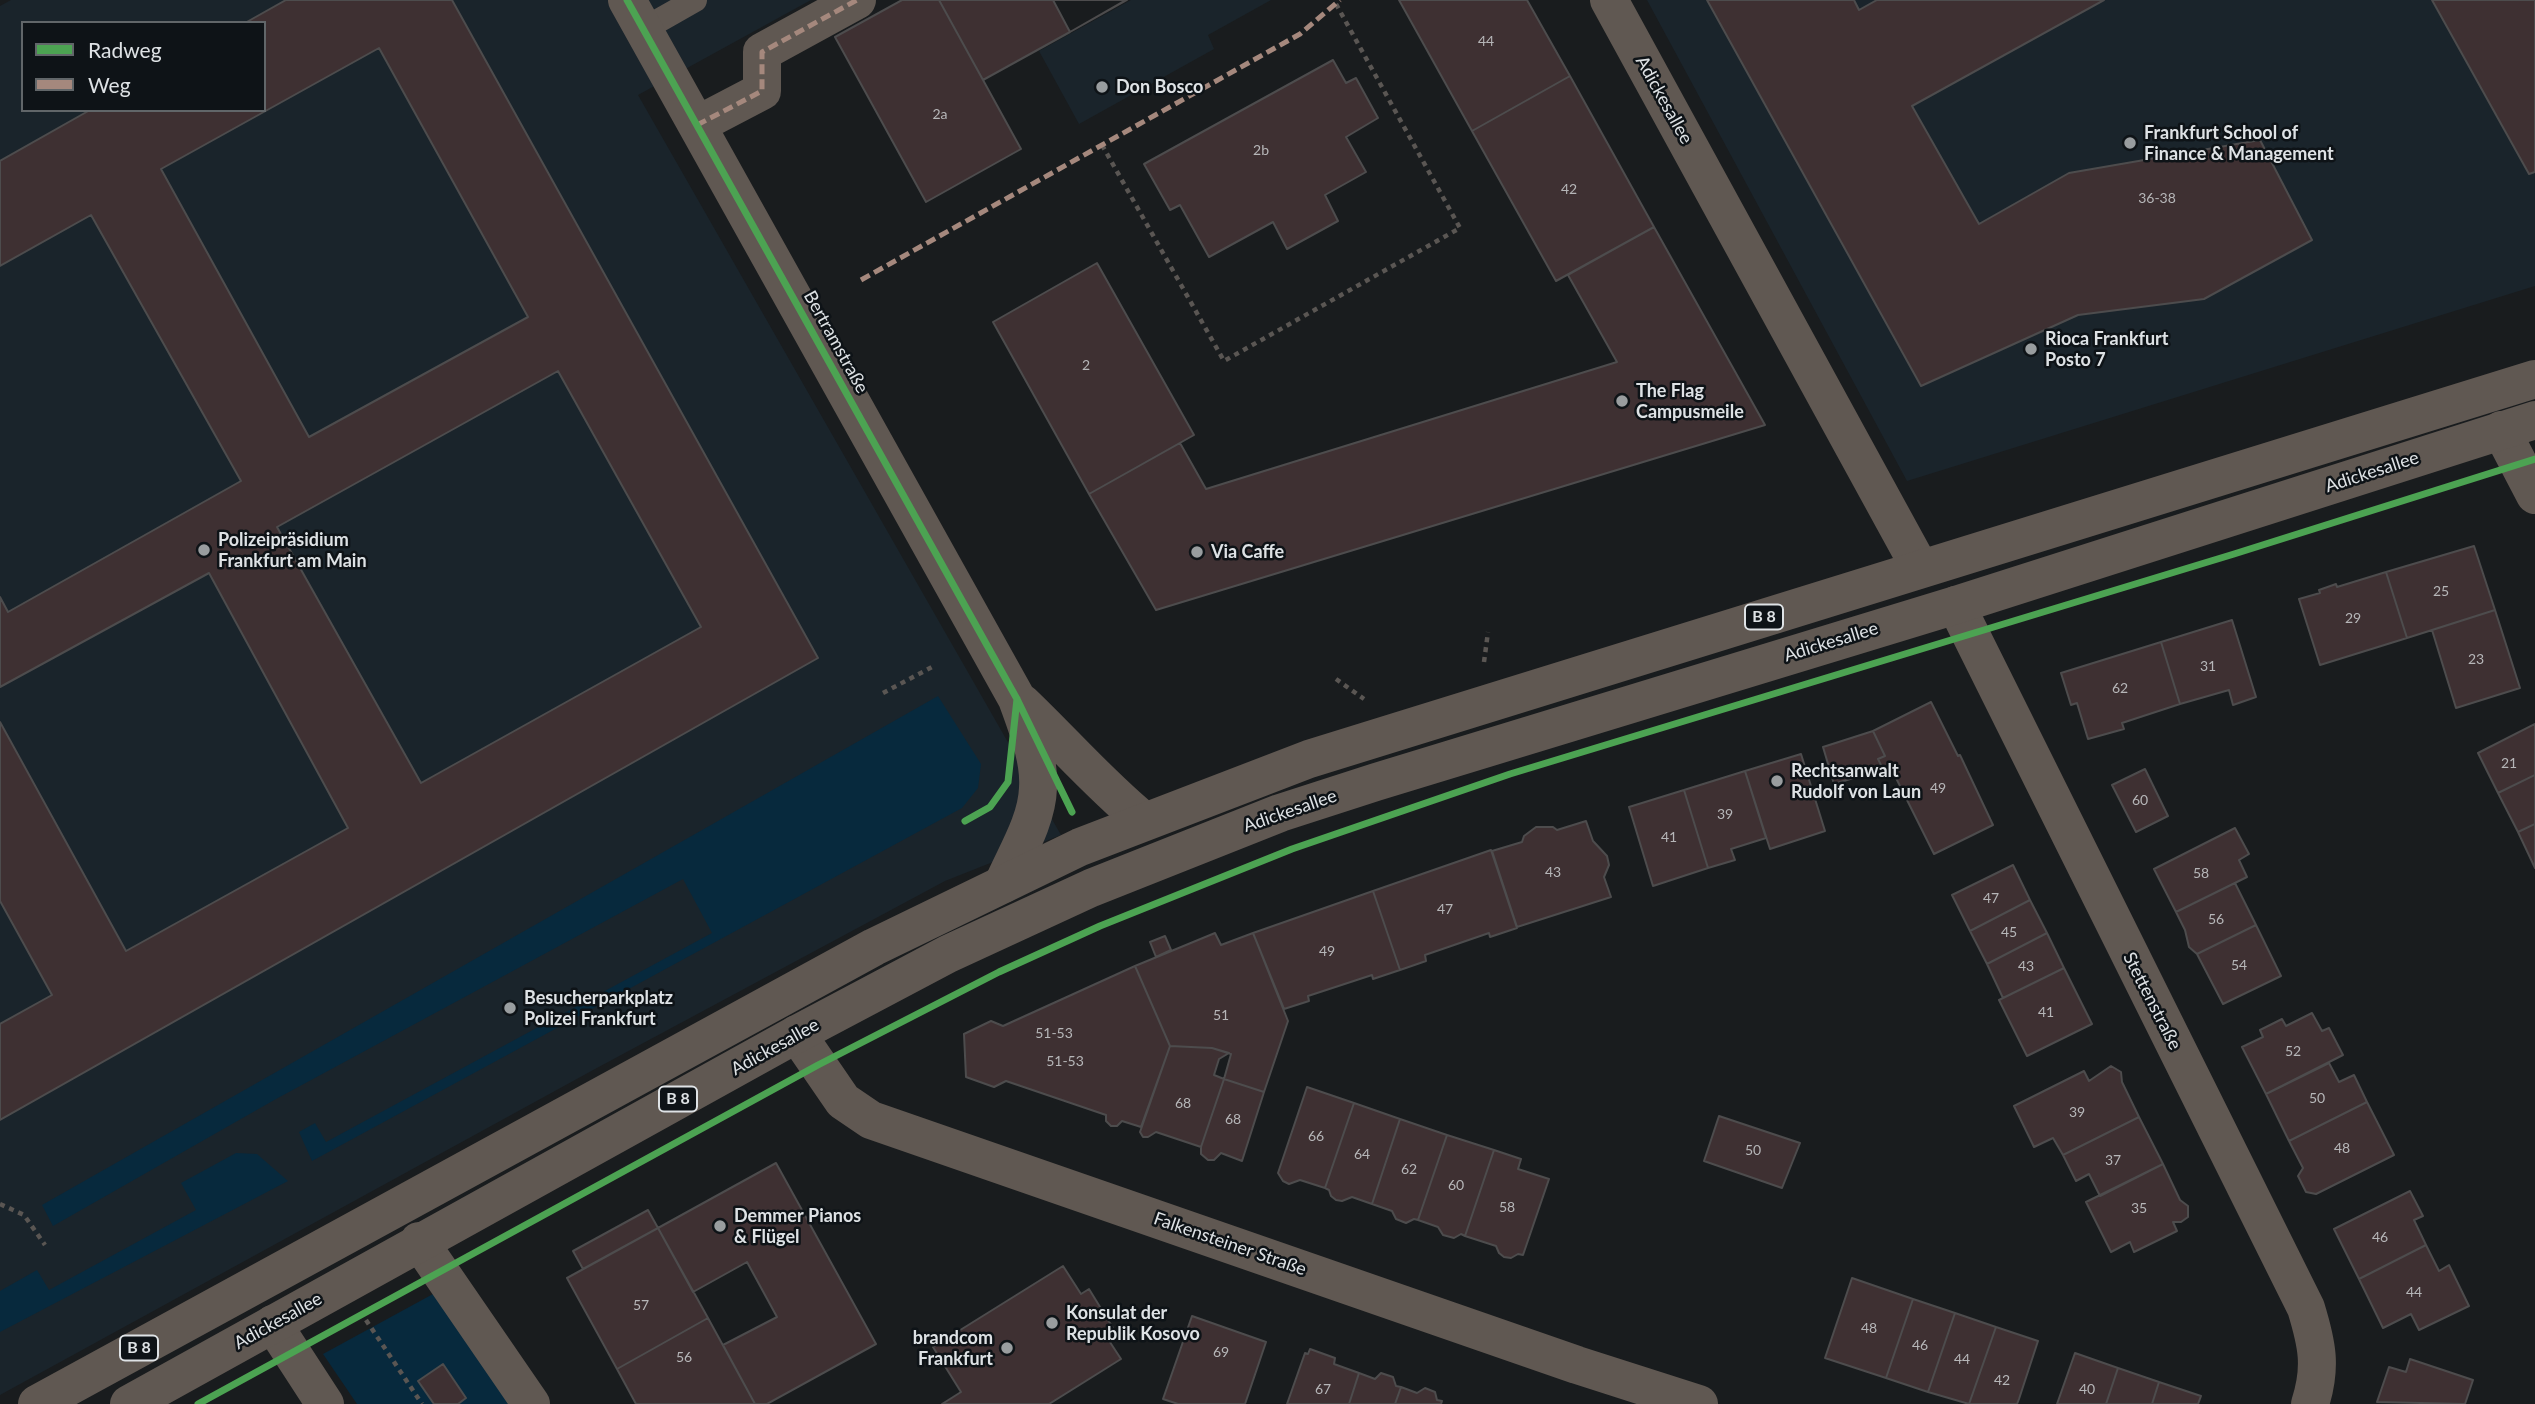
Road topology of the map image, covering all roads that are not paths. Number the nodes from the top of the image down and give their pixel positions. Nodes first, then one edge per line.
1 (695, 0) edge
2 (857, 0) edge
3 (1609, 0) edge
4 (635, 15) edge
5 (697, 125) junction
6 (2535, 379) edge
7 (2518, 425) edge
8 (2535, 495) edge
9 (1920, 568) junction
10 (1956, 604) junction
11 (1017, 699) junction
12 (1144, 821) junction
13 (1003, 884) junction
14 (797, 1034) junction
15 (419, 1241) junction
16 (273, 1324) junction
17 (1688, 1402) edge
18 (37, 1404) edge
19 (129, 1404) edge
20 (325, 1404) edge
21 (531, 1404) edge
22 (2310, 1404) edge

1 - 4 lane
2 - 5 main road
3 - 9 main road, Adickesallee
4 - 5 main road, Bertramstraße
5 - 11 main road, Bertramstraße
6 - 9 main road, B 8
7 - 8 main road
7 - 10 main road, Adickesallee / B 8
9 - 12 main road, B 8
10 - 14 main road, Adickesallee / B 8
10 - 22 main road, Stettenstraße
11 - 12 main road, Bertramstraße
11 - 13 main road, Bertramstraße
12 - 13 main road, B 8
13 - 18 main road, B 8
14 - 15 main road, Adickesallee / B 8
14 - 17 main road, Falkensteiner Straße
15 - 16 main road, Adickesallee / B 8
15 - 21 main road
16 - 19 main road, Adickesallee / B 8
16 - 20 main road

